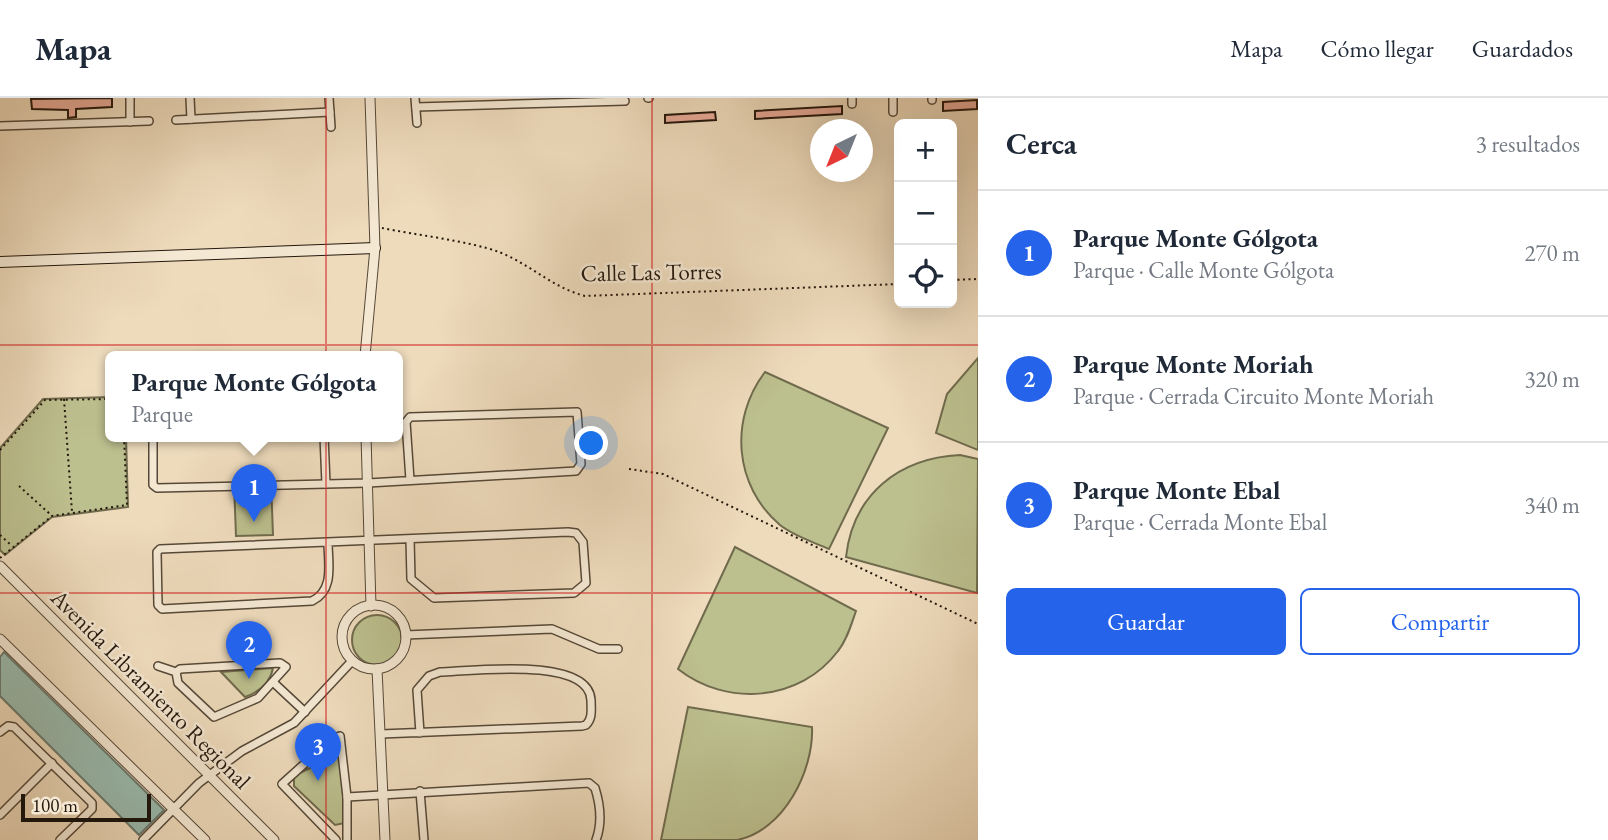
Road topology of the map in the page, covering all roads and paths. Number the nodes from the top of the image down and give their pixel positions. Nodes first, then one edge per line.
1 (130, 98) edge
2 (190, 98) edge
3 (329, 98) edge
4 (370, 98) edge
5 (893, 98) edge
6 (603, 99) edge
7 (625, 101) dead end
8 (416, 102) edge
9 (893, 111) dead end
10 (330, 112) junction
11 (191, 119) junction
12 (176, 120) dead end
13 (149, 121) dead end
14 (130, 122) junction
15 (417, 123) dead end
16 (0, 126) edge
17 (331, 127) dead end
18 (375, 226) junction
19 (375, 247) junction
20 (0, 262) edge
21 (978, 279) edge
22 (957, 280) edge
23 (894, 284) edge
24 (365, 351) edge
25 (105, 399) edge
26 (64, 400) junction
27 (124, 442) edge
28 (153, 442) edge
29 (324, 442) edge
30 (366, 442) edge
31 (0, 450) edge
32 (629, 469) dead end
33 (410, 480) junction
34 (368, 483) junction
35 (326, 484) junction
36 (19, 486) dead end
37 (72, 513) junction
38 (52, 516) junction
39 (0, 535) edge
40 (410, 538) junction
41 (370, 540) junction
42 (328, 542) junction
43 (11, 546) junction
44 (0, 558) edge
45 (0, 566) edge
46 (371, 606) junction
47 (978, 624) edge
48 (405, 635) junction
49 (1, 643) edge
50 (618, 649) dead end
51 (352, 661) junction
52 (158, 666) dead end
53 (377, 669) junction
54 (176, 672) junction
55 (274, 683) junction
56 (305, 712) junction
57 (2, 730) edge
58 (420, 733) junction
59 (381, 734) junction
60 (52, 763) junction
61 (209, 775) junction
62 (420, 791) junction
63 (384, 793) junction
64 (347, 797) junction
65 (173, 808) junction
66 (0, 815) edge
67 (60, 840) edge
68 (143, 840) edge
69 (205, 840) edge
70 (274, 840) edge
71 (336, 840) edge
72 (347, 840) edge
73 (385, 840) edge
74 (424, 840) edge
75 (596, 840) edge

1 - 14 street
2 - 11 street
3 - 10 street
4 - 18 street
5 - 9 street
6 - 7 street
6 - 8 street
8 - 15 street
10 - 11 street
10 - 17 street
11 - 12 street
13 - 14 street
14 - 16 street
18 - 19 street
18 - 23 path, Calle Las Torres
19 - 20 main road
19 - 24 street
21 - 22 path
25 - 26 path
26 - 31 path
26 - 37 path
27 - 37 path
28 - 35 street
29 - 35 street
30 - 34 street
32 - 47 path
33 - 33 street
33 - 34 street
34 - 35 street
34 - 41 street
36 - 38 path
37 - 38 path
38 - 43 path
39 - 43 path
40 - 40 street
40 - 41 street
41 - 42 street
41 - 46 street
42 - 42 street
43 - 44 path
45 - 61 street, Avenida Libramiento Regional
46 - 48 street
46 - 51 street
48 - 50 street
48 - 53 street
49 - 65 street
51 - 53 street
51 - 56 street
52 - 54 street
53 - 59 street
54 - 55 street
54 - 55 street
55 - 56 street
56 - 61 street
57 - 60 street
58 - 58 street
58 - 59 street
59 - 63 street
60 - 66 street
60 - 67 street
61 - 65 street
61 - 70 street, Avenida Libramiento Regional
62 - 63 street
62 - 74 street
62 - 75 street
63 - 64 street
63 - 73 street
64 - 71 street
64 - 72 street
65 - 68 street
65 - 69 street

